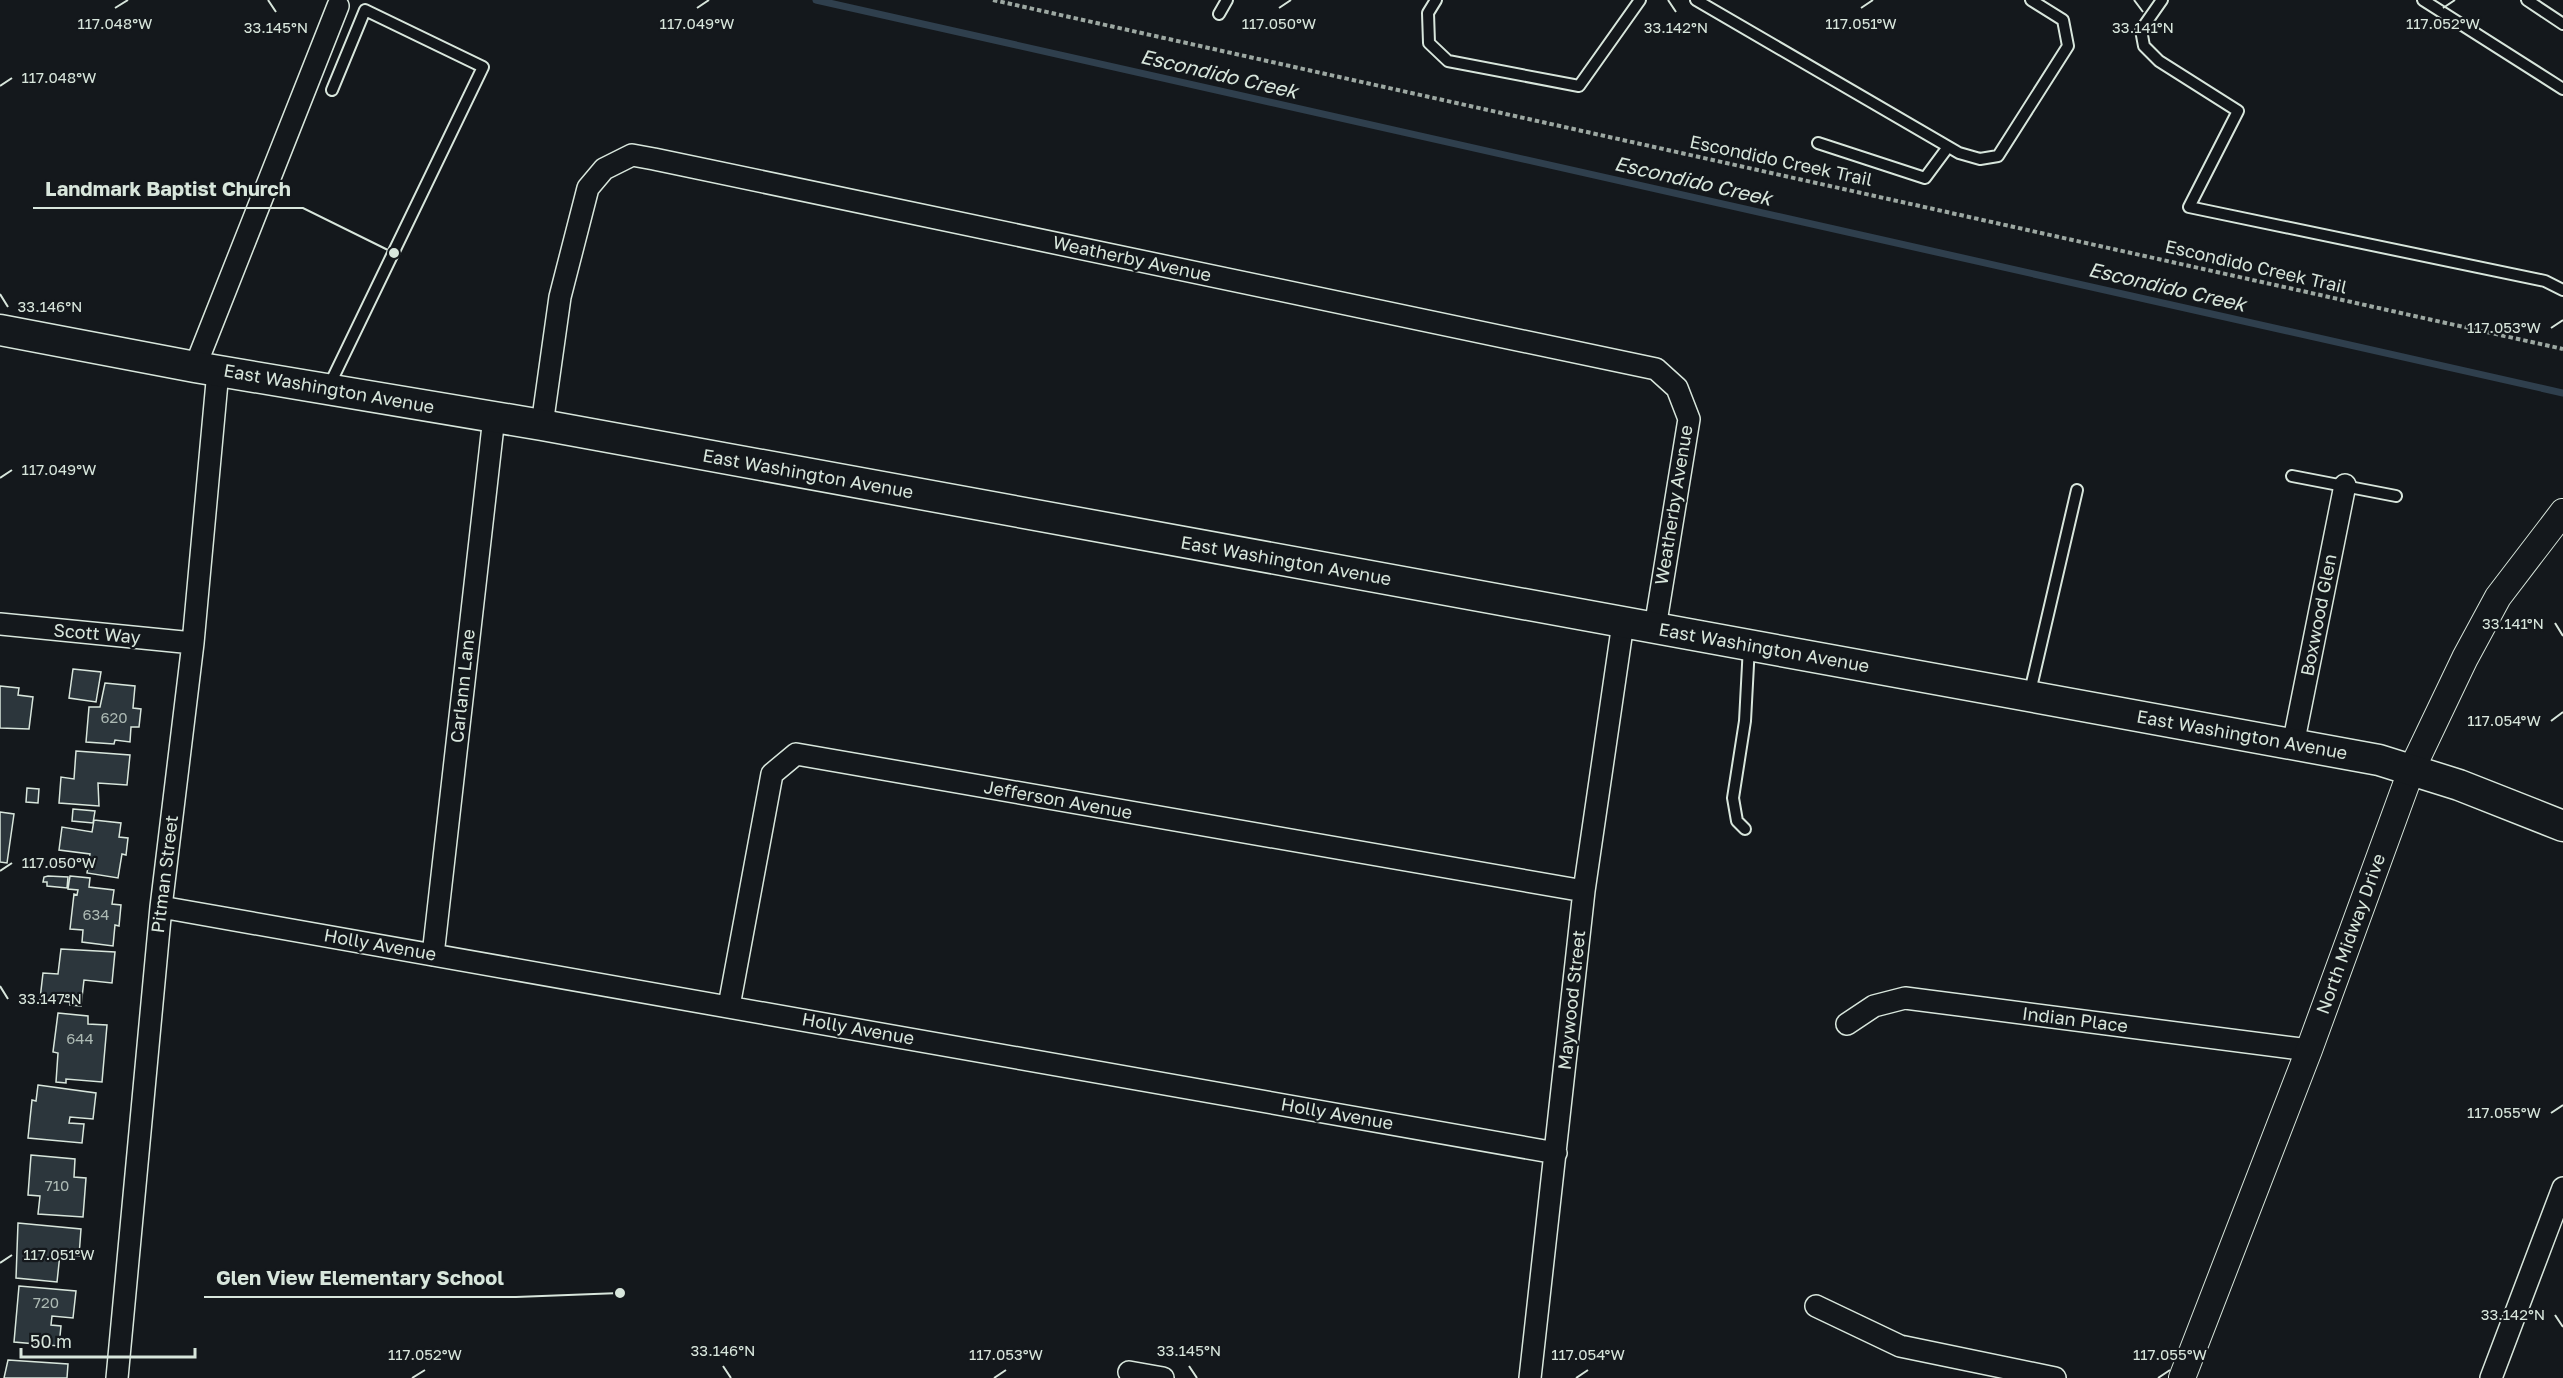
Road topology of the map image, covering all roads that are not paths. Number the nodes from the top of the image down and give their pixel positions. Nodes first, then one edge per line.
1 (1227, 0) edge
2 (1436, 0) edge
3 (1640, 0) edge
4 (1696, 0) edge
5 (2031, 0) edge
6 (2162, 0) edge
7 (2423, 0) edge
8 (2527, 0) edge
9 (338, 6) dead end
10 (1219, 14) dead end
11 (2563, 24) edge
12 (2563, 89) edge
13 (332, 90) dead end
14 (1818, 143) dead end
15 (1948, 147) junction
16 (2563, 290) edge
17 (0, 330) edge
18 (206, 369) junction
19 (327, 388) junction
20 (494, 417) junction
21 (542, 425) junction
22 (2292, 476) dead end
23 (2344, 486) junction
24 (2077, 490) dead end
25 (2396, 496) dead end
26 (2563, 512) edge
27 (1623, 623) junction
28 (0, 624) edge
29 (1655, 628) junction
30 (194, 643) junction
31 (1749, 645) junction
32 (2029, 696) junction
33 (2293, 745) junction
34 (2411, 771) junction
35 (2563, 826) edge
36 (1745, 829) dead end
37 (1584, 891) junction
38 (161, 908) junction
39 (433, 955) junction
40 (729, 1006) junction
41 (1847, 1024) dead end
42 (2309, 1050) junction
43 (1556, 1152) junction
44 (2563, 1188) edge
45 (1816, 1306) dead end
46 (1129, 1372) dead end
47 (117, 1378) edge
48 (1163, 1378) edge
49 (1530, 1378) edge
50 (2055, 1378) edge
51 (2182, 1378) edge
52 (2491, 1378) edge

1 - 10 lane
2 - 3 lane
4 - 15 lane
5 - 15 lane
6 - 16 lane
7 - 12 lane
8 - 11 lane
9 - 18 street, Pitman Street
13 - 19 lane
14 - 15 lane
17 - 18 main road, East Washington Avenue
18 - 19 main road, East Washington Avenue
18 - 30 street, Pitman Street
19 - 20 main road, East Washington Avenue
20 - 21 main road, East Washington Avenue
20 - 39 street, Carlann Lane
21 - 27 main road, East Washington Avenue
21 - 29 street, Weatherby Avenue
22 - 23 lane
23 - 25 lane
23 - 33 street, Boxwood Glen
24 - 32 lane
26 - 34 street, North Midway Drive
27 - 29 main road, East Washington Avenue
27 - 37 street, Maywood Street
28 - 30 street, Scott Way
29 - 31 main road, East Washington Avenue
30 - 38 street, Pitman Street
31 - 32 main road, East Washington Avenue
31 - 36 lane
32 - 33 main road, East Washington Avenue
33 - 34 main road, East Washington Avenue
34 - 35 main road, East Washington Avenue
34 - 42 street, North Midway Drive
37 - 40 street, Jefferson Avenue
37 - 43 street, Maywood Street
38 - 39 street, Holly Avenue
38 - 47 street, Pitman Street
39 - 40 street, Holly Avenue
40 - 43 street, Holly Avenue
41 - 42 street, Indian Place
42 - 51 street, North Midway Drive
43 - 49 street, Maywood Street
44 - 52 street
45 - 50 street
46 - 48 street

